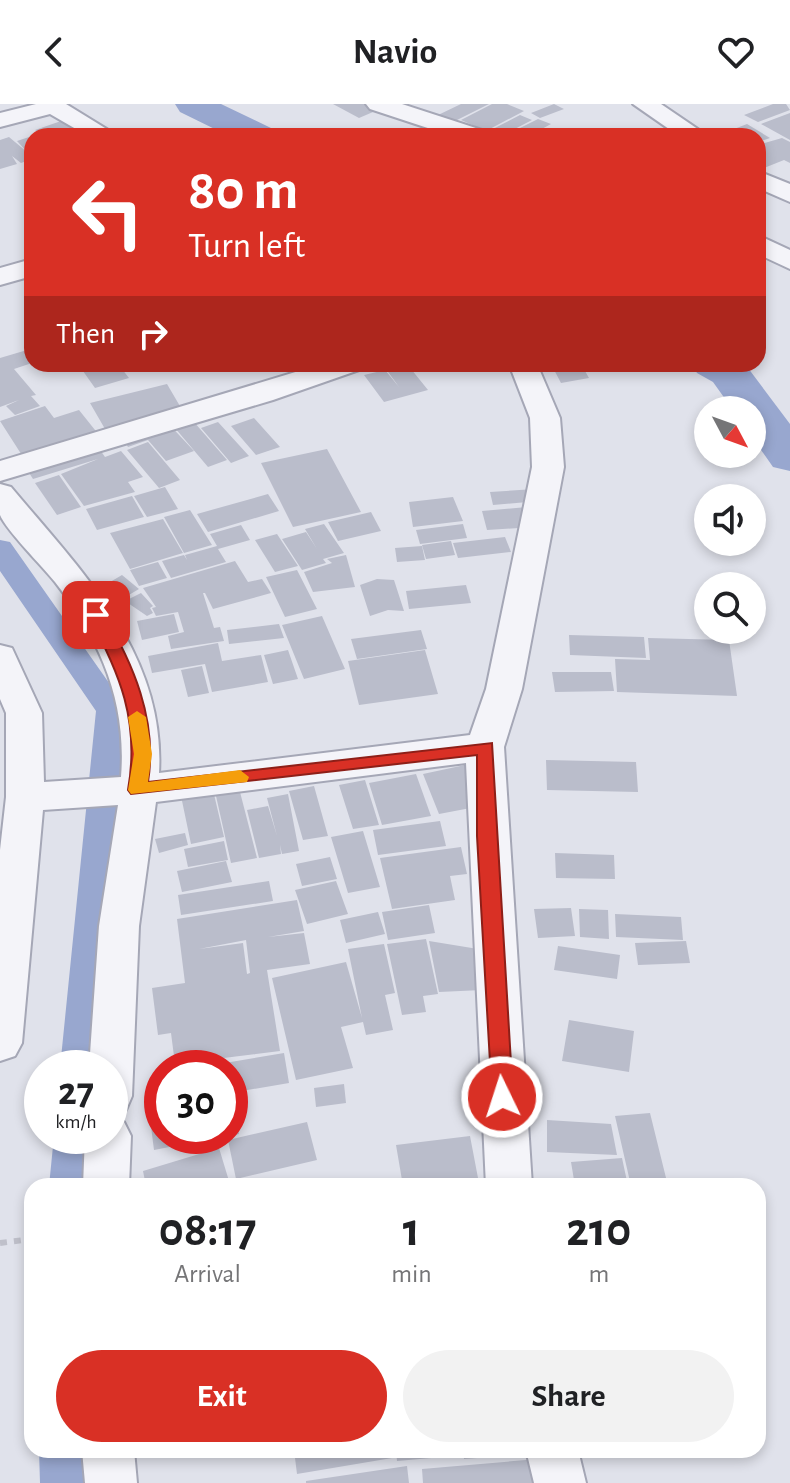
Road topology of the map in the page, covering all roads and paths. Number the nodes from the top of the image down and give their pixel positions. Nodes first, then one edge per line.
1 (378, 104) edge
2 (645, 104) edge
3 (51, 105) edge
4 (0, 120) edge
5 (92, 128) edge
6 (452, 128) edge
7 (683, 128) edge
8 (766, 183) edge
9 (790, 194) edge
10 (766, 248) edge
11 (790, 261) edge
12 (24, 270) edge
13 (0, 277) edge
14 (328, 372) edge
15 (526, 372) edge
16 (0, 471) edge
17 (0, 494) edge
18 (0, 657) edge
19 (485, 747) junction
20 (128, 790) junction
21 (40, 795) junction
22 (0, 1043) edge
23 (112, 1050) edge
24 (107, 1154) edge
25 (106, 1178) edge
26 (508, 1178) edge
27 (24, 1240) edge
28 (0, 1243) edge
29 (109, 1458) edge
30 (554, 1458) edge
31 (111, 1483) edge
32 (560, 1483) edge

1 - 6 street
2 - 7 street
3 - 4 street
3 - 5 street
8 - 9 street
10 - 11 street
12 - 13 street
14 - 16 street
15 - 19 street
17 - 20 street
18 - 21 street
19 - 20 street
19 - 26 street
20 - 21 street
20 - 23 street
21 - 22 street
24 - 25 street
27 - 28 path
29 - 31 street
30 - 32 street

